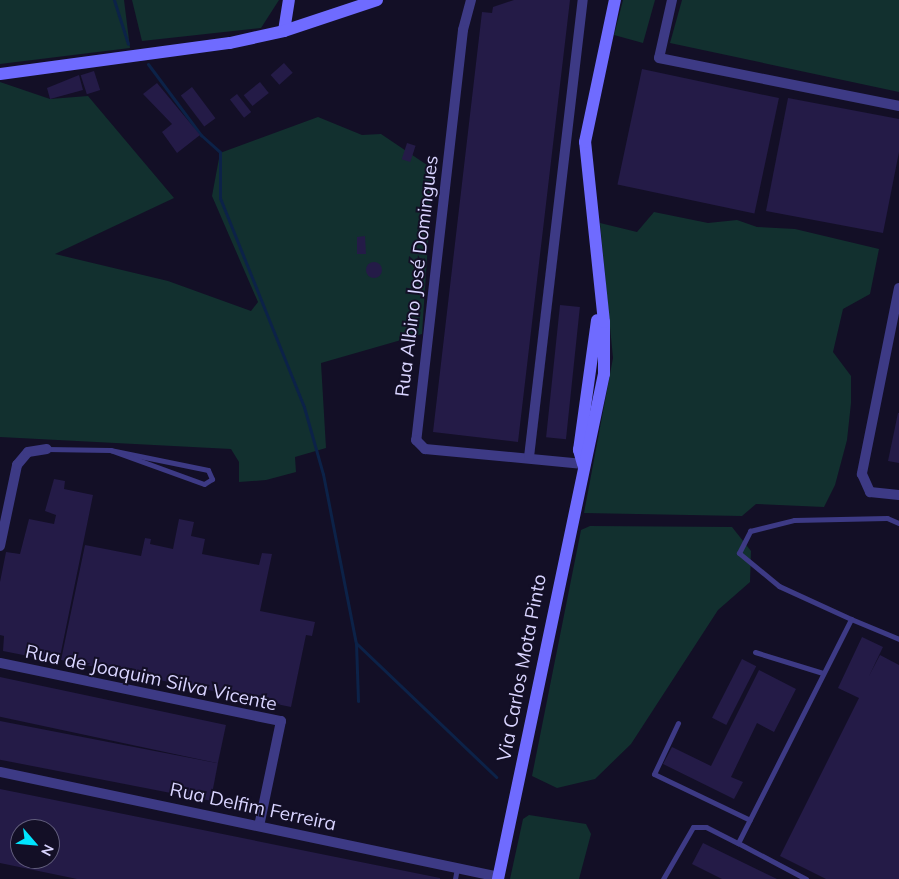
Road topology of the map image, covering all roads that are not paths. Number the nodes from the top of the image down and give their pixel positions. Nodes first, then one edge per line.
1 (289, 0) edge
2 (377, 0) edge
3 (471, 0) edge
4 (584, 0) edge
5 (615, 0) edge
6 (672, 0) edge
7 (284, 31) junction
8 (0, 74) edge
9 (899, 106) edge
10 (899, 288) edge
11 (46, 449) joint
12 (110, 450) junction
13 (529, 457) junction
14 (583, 464) junction
15 (899, 496) edge
16 (899, 523) edge
17 (0, 546) edge
18 (851, 619) junction
19 (899, 639) edge
20 (755, 652) dead end
21 (0, 663) edge
22 (823, 673) junction
23 (678, 723) dead end
24 (0, 772) edge
25 (750, 820) junction
26 (259, 826) junction
27 (738, 843) junction
28 (457, 868) junction
29 (499, 878) edge
30 (455, 879) edge
31 (663, 879) edge
32 (806, 879) edge

1 - 7 main road
2 - 7 main road
3 - 13 street, Rua Albino José Domingues
4 - 13 street
5 - 14 main road, Via Carlos Mota Pinto
6 - 9 street
7 - 8 main road
10 - 15 street
11 - 12 lane
11 - 17 street
12 - 12 lane
13 - 14 street, Rua Albino José Domingues
14 - 29 main road, Via Carlos Mota Pinto
16 - 18 lane
18 - 19 lane
18 - 22 lane
20 - 22 lane
21 - 26 street, Rua de Joaquim Silva Vicente
22 - 25 lane
23 - 25 lane
24 - 26 street, Rua Delfim Ferreira
25 - 27 lane
26 - 28 street, Rua Delfim Ferreira
27 - 31 lane
27 - 32 lane
28 - 29 street, Rua Delfim Ferreira
28 - 30 lane

